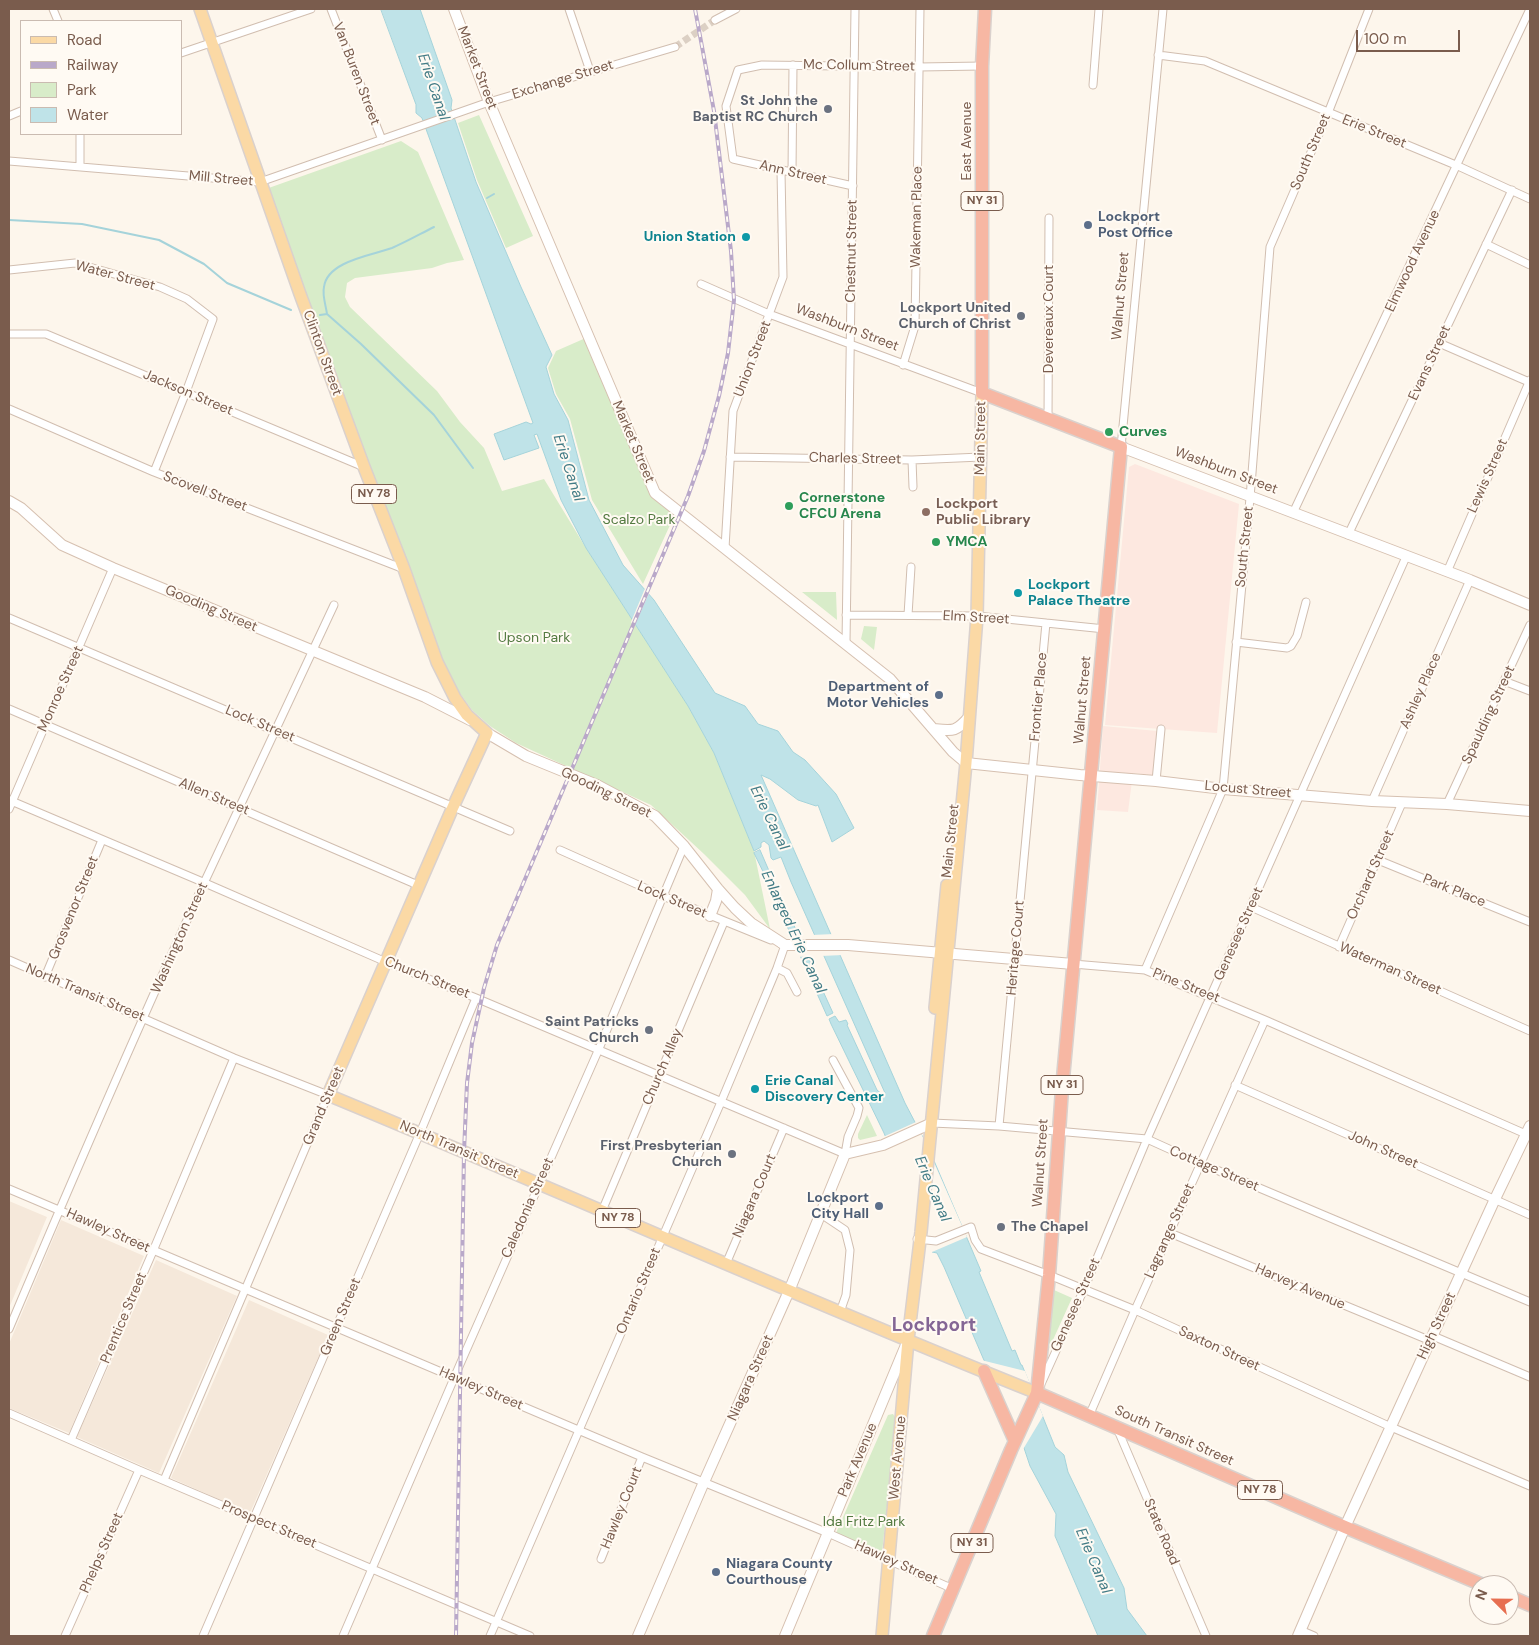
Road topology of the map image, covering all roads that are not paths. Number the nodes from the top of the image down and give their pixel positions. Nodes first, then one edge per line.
1 (200, 9) edge
2 (311, 9) edge
3 (331, 9) edge
4 (454, 9) edge
5 (569, 9) edge
6 (736, 9) edge
7 (855, 9) edge
8 (920, 9) edge
9 (985, 9) edge
10 (1099, 9) edge
11 (1163, 9) edge
12 (1369, 9) edge
13 (1530, 9) edge
14 (1529, 17) edge
15 (716, 20) tunnel mouth
16 (211, 42) junction
17 (675, 47) tunnel mouth
18 (182, 53) edge
19 (1158, 55) junction
20 (793, 65) junction
21 (855, 66) junction
22 (982, 66) junction
23 (919, 67) junction
24 (590, 71) junction
25 (1093, 85) dead end
26 (489, 102) junction
27 (1328, 113) junction
28 (424, 126) joint
29 (80, 135) edge
30 (382, 140) junction
31 (733, 159) joint
32 (9, 161) edge
33 (1458, 166) junction
34 (80, 167) junction
35 (782, 171) junction
36 (792, 173) junction
37 (260, 182) junction
38 (853, 186) junction
39 (1512, 190) junction
40 (1530, 199) edge
41 (1049, 218) dead end
42 (1486, 244) junction
43 (1530, 265) edge
44 (9, 270) edge
45 (701, 284) dead end
46 (769, 314) junction
47 (9, 334) edge
48 (1439, 343) junction
49 (851, 345) junction
50 (903, 365) junction
51 (1530, 381) edge
52 (186, 392) junction
53 (982, 393) junction
54 (9, 409) edge
55 (1048, 420) junction
56 (1121, 447) junction
57 (730, 457) junction
58 (978, 457) junction
59 (848, 458) junction
60 (912, 460) junction
61 (364, 468) junction
62 (154, 472) junction
63 (913, 488) dead end
64 (1250, 498) junction
65 (9, 501) edge
66 (1294, 513) junction
67 (1348, 535) junction
68 (725, 548) junction
69 (1406, 557) junction
70 (911, 567) dead end
71 (112, 568) junction
72 (404, 569) junction
73 (1447, 572) junction
74 (1470, 580) junction
75 (1306, 602) dead end
76 (334, 604) dead end
77 (1530, 605) edge
78 (846, 615) junction
79 (908, 615) junction
80 (975, 616) junction
81 (9, 618) edge
82 (1046, 623) junction
83 (1530, 626) edge
84 (1105, 629) junction
85 (1236, 642) junction
86 (846, 643) junction
87 (79, 648) junction
88 (313, 652) junction
89 (1504, 681) junction
90 (1530, 691) edge
91 (452, 693) junction
92 (425, 697) junction
93 (9, 709) edge
94 (966, 720) junction
95 (475, 723) junction
96 (45, 724) junction
97 (934, 729) junction
98 (1161, 729) dead end
99 (275, 730) junction
100 (487, 733) junction
101 (963, 760) junction
102 (1032, 771) junction
103 (1091, 776) junction
104 (1156, 781) junction
105 (1223, 789) junction
106 (1301, 795) junction
107 (10, 800) edge
108 (1372, 801) junction
109 (1402, 803) junction
110 (1447, 804) junction
111 (453, 807) junction
112 (240, 808) junction
113 (9, 809) edge
114 (1530, 811) edge
115 (510, 831) dead end
116 (102, 840) junction
117 (684, 846) junction
118 (560, 850) dead end
119 (1378, 860) junction
120 (205, 882) junction
121 (420, 886) junction
122 (718, 889) junction
123 (663, 896) junction
124 (1251, 906) junction
125 (710, 916) junction
126 (724, 922) junction
127 (1530, 922) edge
128 (785, 946) junction
129 (1339, 947) junction
130 (944, 954) junction
131 (1015, 959) junction
132 (9, 960) edge
133 (386, 962) junction
134 (1073, 964) junction
135 (777, 968) junction
136 (1145, 970) junction
137 (45, 977) junction
138 (797, 992) dead end
139 (1211, 996) junction
140 (476, 998) junction
141 (144, 1018) junction
142 (1265, 1020) junction
143 (1530, 1031) edge
144 (598, 1051) junction
145 (234, 1058) junction
146 (833, 1060) dead end
147 (660, 1076) junction
148 (1235, 1085) junction
149 (328, 1096) junction
150 (721, 1102) junction
151 (999, 1126) junction
152 (784, 1128) junction
153 (1058, 1131) junction
154 (1529, 1132) edge
155 (420, 1133) junction
156 (926, 1133) junction
157 (1147, 1139) junction
158 (845, 1154) junction
159 (1200, 1163) junction
160 (539, 1184) junction
161 (9, 1189) edge
162 (1495, 1200) junction
163 (59, 1210) junction
164 (602, 1211) junction
165 (822, 1214) junction
166 (1530, 1215) edge
167 (1170, 1232) junction
168 (920, 1235) junction
169 (663, 1237) junction
170 (153, 1251) junction
171 (726, 1264) junction
172 (1462, 1273) junction
173 (1049, 1274) junction
174 (245, 1289) junction
175 (1084, 1289) junction
176 (789, 1292) junction
177 (1530, 1302) edge
178 (1134, 1310) junction
179 (840, 1312) junction
180 (336, 1328) junction
181 (9, 1329) edge
182 (1432, 1339) junction
183 (908, 1340) junction
184 (980, 1369) junction
185 (1530, 1377) edge
186 (454, 1378) junction
187 (1035, 1394) junction
188 (9, 1413) edge
189 (1089, 1416) junction
190 (1391, 1427) junction
191 (1117, 1428) junction
192 (579, 1430) junction
193 (71, 1440) junction
194 (1013, 1446) junction
195 (642, 1457) junction
196 (138, 1470) junction
197 (164, 1480) junction
198 (704, 1482) junction
199 (1530, 1486) edge
200 (254, 1518) junction
201 (1345, 1527) junction
202 (828, 1533) junction
203 (601, 1559) dead end
204 (888, 1560) junction
205 (372, 1568) junction
206 (1469, 1579) edge
207 (953, 1589) junction
208 (496, 1622) junction
209 (1299, 1633) edge
210 (65, 1636) edge
211 (203, 1636) edge
212 (343, 1636) edge
213 (490, 1636) edge
214 (530, 1636) edge
215 (638, 1636) edge
216 (784, 1636) edge
217 (882, 1636) edge
218 (933, 1636) edge
219 (1206, 1636) edge
220 (1314, 1636) edge

1 - 16 main road, Clinton Street / NY 78
2 - 16 street
3 - 30 street, Van Buren Street
4 - 26 street, Market Street
5 - 24 street
6 - 15 street
7 - 21 street, Chestnut Street
8 - 23 street, Wakeman Place
9 - 22 highway, East Avenue / NY 31
10 - 25 street
11 - 19 street, Walnut Street
12 - 27 street, South Street
13 - 14 street, Elmwood Avenue
14 - 33 street, Elmwood Avenue
16 - 18 street
16 - 37 main road, Clinton Street / NY 78
17 - 24 street, Exchange Street
19 - 27 street, Erie Street
19 - 56 street, Walnut Street
20 - 21 street, Mc Collum Street
20 - 31 street, Mc Collum Street
20 - 36 street
21 - 23 street, Mc Collum Street
21 - 38 street, Chestnut Street
22 - 23 street, Mc Collum Street
22 - 53 highway, East Avenue / NY 31
23 - 50 street, Wakeman Place
24 - 26 street, Exchange Street
26 - 28 street, Exchange Street
26 - 68 street, Market Street
27 - 33 street, Erie Street
27 - 64 street, South Street
28 - 30 street, Mill Street
29 - 34 street
30 - 37 street, Mill Street
31 - 35 street, Ann Street
32 - 34 street, Mill Street
33 - 39 street, Erie Street
33 - 66 street, Elmwood Avenue
34 - 37 street, Mill Street
35 - 36 street, Ann Street
35 - 46 street, Union Street
36 - 38 street, Ann Street
37 - 61 main road, Clinton Street / NY 78
38 - 49 street, Chestnut Street
39 - 40 street, Erie Street
39 - 42 street, Evans Street
41 - 55 street, Devereaux Court
42 - 43 street
42 - 48 street, Evans Street
44 - 52 street, Water Street
45 - 46 street, Washburn Street
46 - 49 street, Washburn Street
46 - 57 street, Union Street
47 - 52 street, Jackson Street
48 - 51 street
48 - 67 street, Evans Street
49 - 50 street, Washburn Street
49 - 59 street, Chestnut Street
50 - 53 street, Washburn Street
51 - 73 street, Lewis Street
52 - 61 street, Jackson Street
52 - 62 street
53 - 55 highway, Washburn Street
53 - 58 main road, Main Street
54 - 62 street, Scovell Street
55 - 56 highway, Washburn Street
56 - 64 street, Washburn Street
56 - 84 highway, Walnut Street / NY 31
57 - 59 street, Charles Street
57 - 68 street, Union Street
58 - 60 street, Charles Street
58 - 80 main road, Main Street
59 - 60 street, Charles Street
59 - 78 street, Chestnut Street
60 - 63 street
61 - 72 main road, Clinton Street / NY 78
62 - 72 street, Scovell Street
64 - 66 street, Washburn Street
64 - 85 street, South Street
65 - 71 street, Gooding Street
66 - 67 street, Washburn Street
67 - 69 street, Washburn Street
68 - 86 street, Market Street
69 - 73 street, Washburn Street
69 - 106 street, Genesee Street
70 - 79 street
71 - 87 street, Monroe Street
71 - 88 street, Gooding Street
72 - 91 main road, Clinton Street / NY 78
73 - 74 street, Washburn Street
74 - 77 street, Washburn Street
74 - 108 street, Ashley Place
75 - 85 street
76 - 88 street, Washington Street
78 - 79 street, Elm Street
78 - 86 street, Chestnut Street
79 - 80 street, Elm Street
80 - 82 street, Elm Street
80 - 94 main road, Main Street
81 - 87 street, Lock Street
82 - 84 street, Elm Street
82 - 102 street, Frontier Place
83 - 89 street, Spaulding Street
84 - 103 highway, Walnut Street / NY 31
85 - 105 street, South Street
86 - 97 street, Market Street
87 - 96 street, Monroe Street
87 - 99 street, Lock Street
88 - 92 street, Gooding Street
88 - 99 street, Washington Street
89 - 90 street
89 - 110 street, Spaulding Street
91 - 92 street, Gooding Street
91 - 95 main road, Gooding Street / NY 78
92 - 95 street, Gooding Street
93 - 96 street, Allen Street
94 - 97 street
94 - 101 main road, Main Street
95 - 100 main road, Gooding Street / NY 78
96 - 107 street, Monroe Street
96 - 112 street, Allen Street
97 - 101 street, Market Street
98 - 104 street
99 - 111 street, Lock Street
99 - 112 street, Washington Street
100 - 111 main road, Grand Street
100 - 117 street, Gooding Street
101 - 102 street, Locust Street
101 - 130 main road, Main Street
102 - 103 street, Locust Street
102 - 131 street, Heritage Court
103 - 104 street, Locust Street
103 - 134 highway, Walnut Street / NY 31
104 - 105 street, Locust Street
105 - 106 street, Locust Street
105 - 136 street, South Street
106 - 108 street, Locust Street
106 - 124 street, Genesee Street
107 - 113 street, Monroe Street
107 - 116 street, Church Street
108 - 109 street, Locust Street
109 - 110 street, Locust Street
109 - 119 street, Orchard Street
110 - 114 street, Locust Street
111 - 115 street, Lock Street
111 - 121 main road, Grand Street
112 - 120 street, Washington Street
112 - 121 street, Allen Street
116 - 120 street, Church Street
116 - 137 street, Grosvenor Street
117 - 122 street, Gooding Street
117 - 123 street, Caledonia Street
118 - 123 street, Lock Street
119 - 127 street, Park Place
119 - 129 street, Orchard Street
120 - 133 street, Church Street
120 - 141 street, Washington Street
121 - 133 main road, Grand Street
122 - 125 street
122 - 128 street, Gooding Street
123 - 125 street, Lock Street
123 - 144 street, Caledonia Street
124 - 129 street, Waterman Street
124 - 139 street, Genesee Street
125 - 126 street, Lock Street
126 - 128 street, Lock Street
126 - 147 street, Church Alley
128 - 130 street, Pine Street
128 - 135 street, Ontario Street
129 - 143 street, Waterman Street
130 - 131 street, Pine Street
130 - 156 main road, Main Street
131 - 134 street, Pine Street
131 - 151 street, Heritage Court
132 - 137 street, North Transit Street
133 - 140 street, Church Street
133 - 149 main road, Grand Street
134 - 136 street, Pine Street
134 - 153 highway, Walnut Street / NY 31
135 - 138 street
135 - 150 street, Ontario Street
136 - 139 street, Pine Street
137 - 141 street, North Transit Street
139 - 142 street, Pine Street
139 - 157 street, Genesee Street
140 - 144 street, Church Street
140 - 155 street, Green Street
141 - 145 street, North Transit Street
141 - 163 street, Washington Street
142 - 148 street, Lagrange Street
142 - 154 street, Pine Street
144 - 147 street, Church Street
144 - 160 street, Caledonia Street
145 - 149 street, North Transit Street
145 - 170 street, Prentice Street
146 - 158 street
147 - 150 street, Church Street
147 - 164 street, Church Alley
148 - 159 street, Lagrange Street
148 - 162 street, John Street
149 - 155 main road, North Transit Street / NY 78
149 - 174 street, Grand Street
150 - 152 street, Church Street
150 - 169 street, Ontario Street
151 - 153 street, Cottage Street
151 - 156 street, Cottage Street
152 - 158 street, Church Street
152 - 171 street, Niagara Court
153 - 157 street, Cottage Street
153 - 173 highway, Walnut Street / NY 31
154 - 162 street, High Street
155 - 160 main road, North Transit Street / NY 78
155 - 180 street, Green Street
156 - 158 street, Cottage Street
156 - 168 main road, Main Street
157 - 159 street, Cottage Street
157 - 175 street, Genesee Street
158 - 165 street, Niagara Street
159 - 167 street, Lagrange Street
159 - 172 street, Cottage Street
160 - 164 main road, North Transit Street / NY 78
160 - 186 street, Caledonia Street
161 - 163 street, Hawley Street
162 - 166 street, John Street
162 - 172 street, High Street
163 - 170 street, Hawley Street
163 - 181 street, Washington Street
164 - 169 main road, North Transit Street / NY 78
165 - 176 street, Niagara Street
165 - 179 street
167 - 178 street, Lagrange Street
167 - 182 street, Harvey Avenue
168 - 173 street, Saxton Street
168 - 183 main road, Main Street
169 - 171 main road, North Transit Street / NY 78
169 - 192 street, Ontario Street
170 - 174 street, Hawley Street
170 - 193 street, Prentice Street
171 - 176 main road, North Transit Street / NY 78
172 - 177 street, Cottage Street
172 - 182 street, High Street
173 - 175 street, Saxton Street
173 - 187 highway, Walnut Street / NY 31
174 - 180 street, Hawley Street
174 - 197 street, Grand Street
175 - 178 street, Saxton Street
175 - 187 street, Genesee Street
176 - 179 main road, North Transit Street / NY 78
176 - 198 street, Niagara Street
178 - 189 street, Lagrange Street
178 - 190 street, Saxton Street
179 - 183 main road, North Transit Street / NY 78
180 - 186 street, Hawley Street
180 - 200 street, Green Street
182 - 185 street, Harvey Avenue
182 - 190 street, High Street
183 - 184 main road, South Transit Street / NY 78
183 - 202 street, Park Avenue
183 - 204 main road, West Avenue
184 - 187 main road, South Transit Street / NY 78
184 - 194 highway
186 - 192 street, Hawley Street
186 - 205 street, Caledonia Street
187 - 189 highway, South Transit Street / NY 78
187 - 194 highway, NY 31
188 - 193 street, Prospect Street
189 - 191 highway, South Transit Street / NY 78
190 - 199 street, Saxton Street
190 - 201 street, High Street
191 - 201 highway, South Transit Street / NY 78
191 - 219 street, State Road
192 - 195 street, Hawley Street
192 - 208 street, Ontario Street
193 - 196 street, Prospect Street
194 - 207 highway, NY 31
195 - 198 street, Hawley Street
195 - 203 street, Hawley Court
196 - 197 street, Prospect Street
196 - 210 street, Phelps Street
197 - 200 street, Prospect Street
198 - 202 street, Hawley Street
198 - 215 street, Niagara Street
200 - 205 street, Prospect Street
200 - 211 street, Green Street
201 - 206 highway, South Transit Street / NY 78
201 - 209 street, High Street
202 - 204 street, Hawley Street
202 - 216 street, Park Avenue
204 - 207 street, Hawley Street
204 - 217 main road, West Avenue
205 - 208 street, Prospect Street
205 - 212 street, Caledonia Street
207 - 218 highway, NY 31
208 - 213 street, Ontario Street
208 - 214 street, Prospect Street
209 - 220 street

